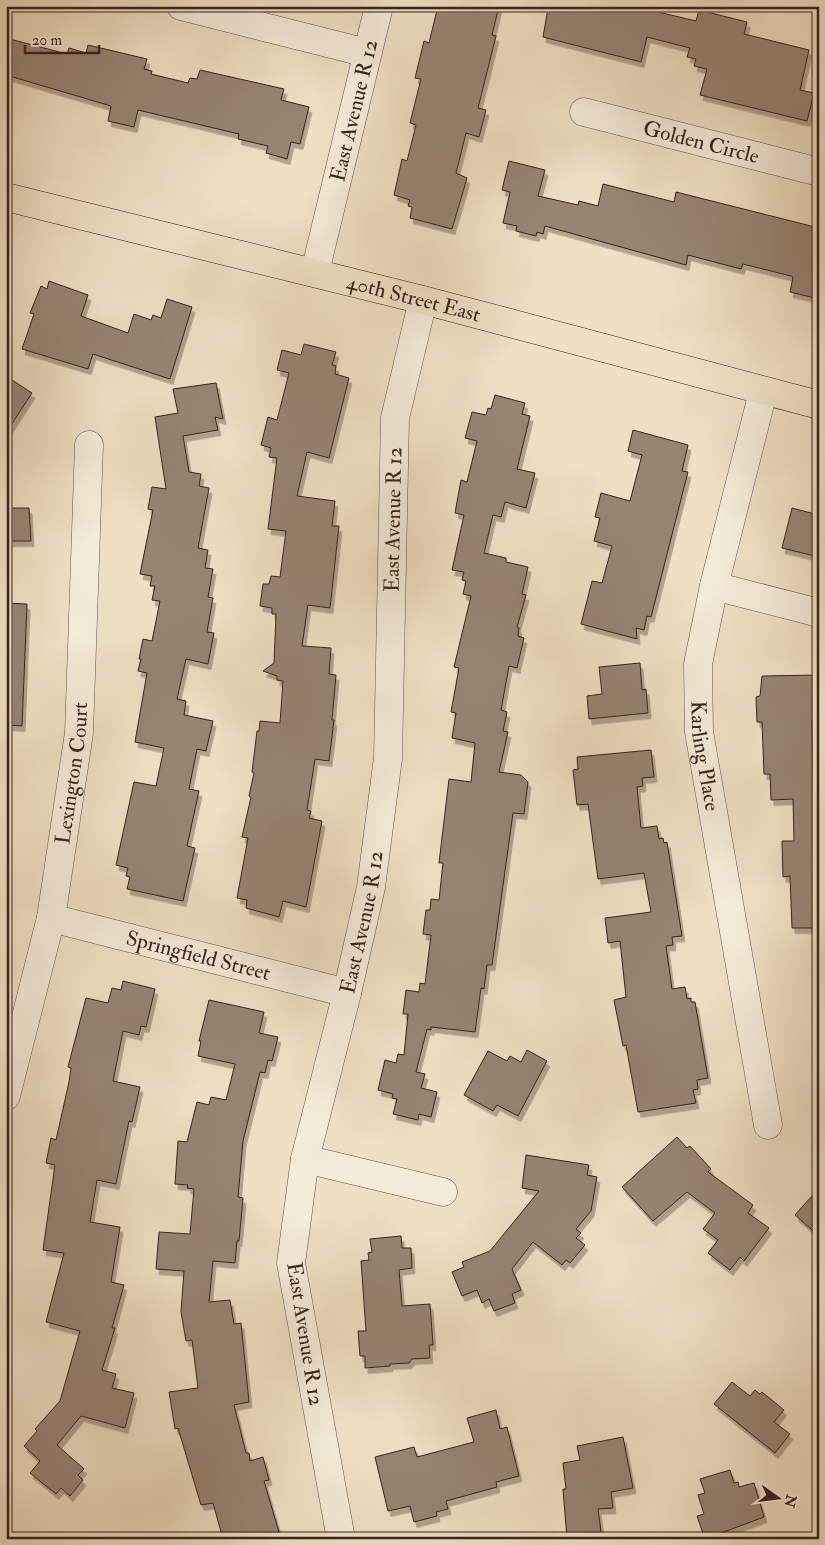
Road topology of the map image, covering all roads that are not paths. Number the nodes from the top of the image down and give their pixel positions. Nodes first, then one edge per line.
1 (180, 6) edge
2 (379, 6) edge
3 (367, 53) junction
4 (584, 112) dead end
5 (819, 172) edge
6 (6, 196) edge
7 (315, 272) junction
8 (423, 300) junction
9 (764, 392) junction
10 (819, 405) edge
11 (88, 444) dead end
12 (714, 586) junction
13 (819, 614) edge
14 (51, 918) junction
15 (347, 993) junction
16 (6, 1096) edge
17 (768, 1125) dead end
18 (305, 1159) junction
19 (443, 1192) dead end
20 (341, 1539) edge

1 - 3 street
2 - 3 street, East Avenue R 12
3 - 7 street, East Avenue R 12
4 - 5 street, Golden Circle
6 - 7 main road, 40th Street East
7 - 8 main road, 40th Street East
8 - 9 main road, 40th Street East
8 - 15 street, East Avenue R 12
9 - 10 main road, 40th Street East
9 - 12 street, Karling Place
11 - 14 street, Lexington Court
12 - 13 street
12 - 17 street, Karling Place
14 - 15 street, Springfield Street
14 - 16 street, Lexington Court
15 - 18 street, East Avenue R 12
18 - 19 street
18 - 20 street, East Avenue R 12

